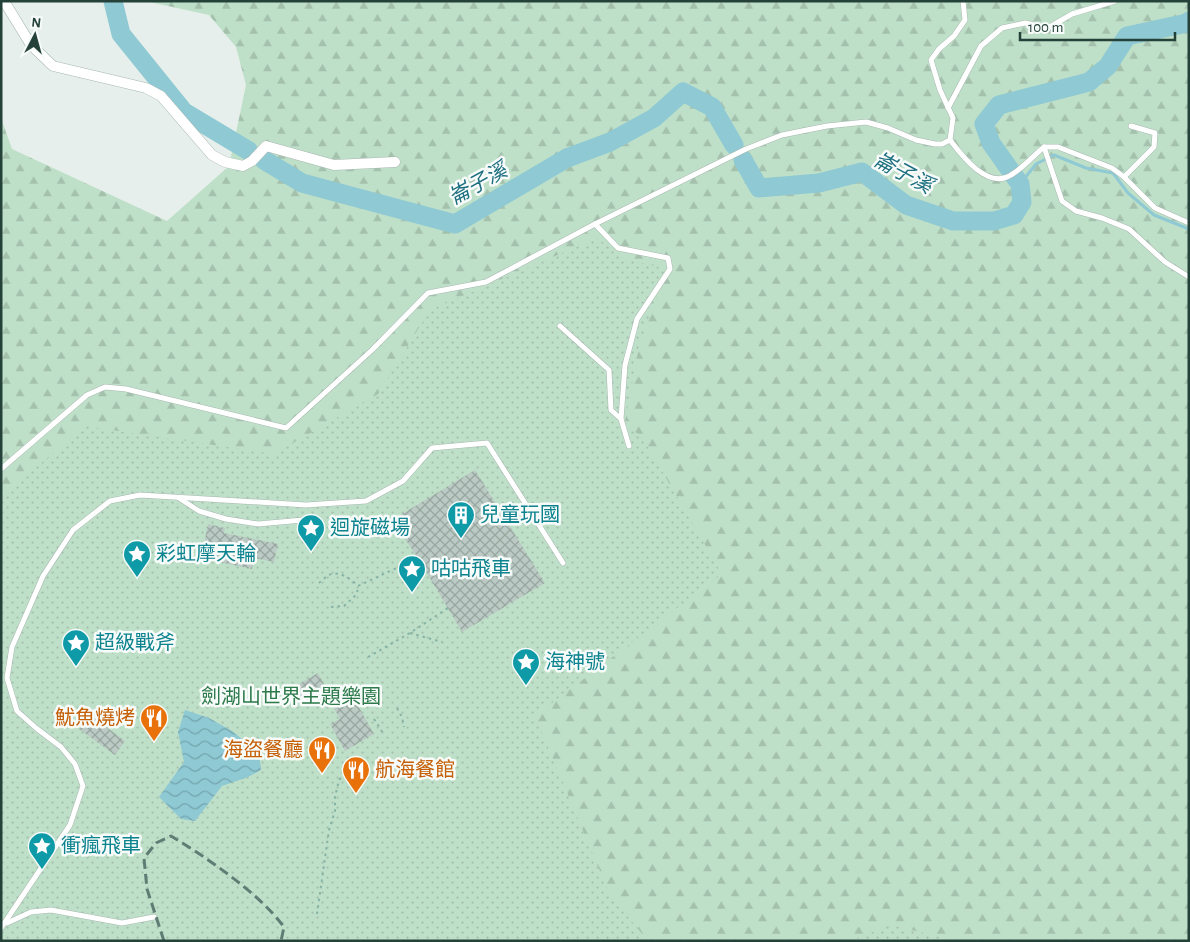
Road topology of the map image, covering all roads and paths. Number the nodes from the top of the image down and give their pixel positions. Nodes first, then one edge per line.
1 (4, 1) edge
2 (963, 1) edge
3 (1115, 1) edge
4 (948, 108) junction
5 (1131, 126) dead end
6 (950, 140) junction
7 (1044, 147) junction
8 (395, 162) dead end
9 (1124, 177) junction
10 (1189, 223) edge
11 (595, 224) junction
12 (1189, 277) edge
13 (560, 326) dead end
14 (620, 419) junction
15 (629, 446) dead end
16 (1, 469) edge
17 (178, 497) junction
18 (304, 520) dead end
19 (418, 558) dead end
20 (563, 563) dead end
21 (319, 583) dead end
22 (358, 586) junction
23 (331, 607) dead end
24 (448, 608) dead end
25 (410, 633) junction
26 (442, 642) dead end
27 (368, 656) dead end
28 (397, 708) dead end
29 (374, 719) dead end
30 (404, 727) dead end
31 (382, 733) dead end
32 (357, 760) dead end
33 (317, 914) dead end
34 (154, 917) dead end
35 (6, 923) junction
36 (1, 928) edge

1 - 8 street
2 - 4 lane
3 - 4 lane
4 - 6 lane
5 - 9 lane
6 - 7 lane
6 - 11 lane
7 - 9 lane
7 - 12 lane
9 - 10 lane
11 - 14 lane
11 - 16 lane
13 - 14 lane
14 - 15 lane
17 - 18 lane
17 - 20 lane
17 - 35 lane
19 - 22 path
21 - 22 path
22 - 23 path
24 - 25 path
25 - 26 path
25 - 27 path
28 - 30 path
29 - 31 path
32 - 33 path
34 - 35 lane
35 - 36 lane

